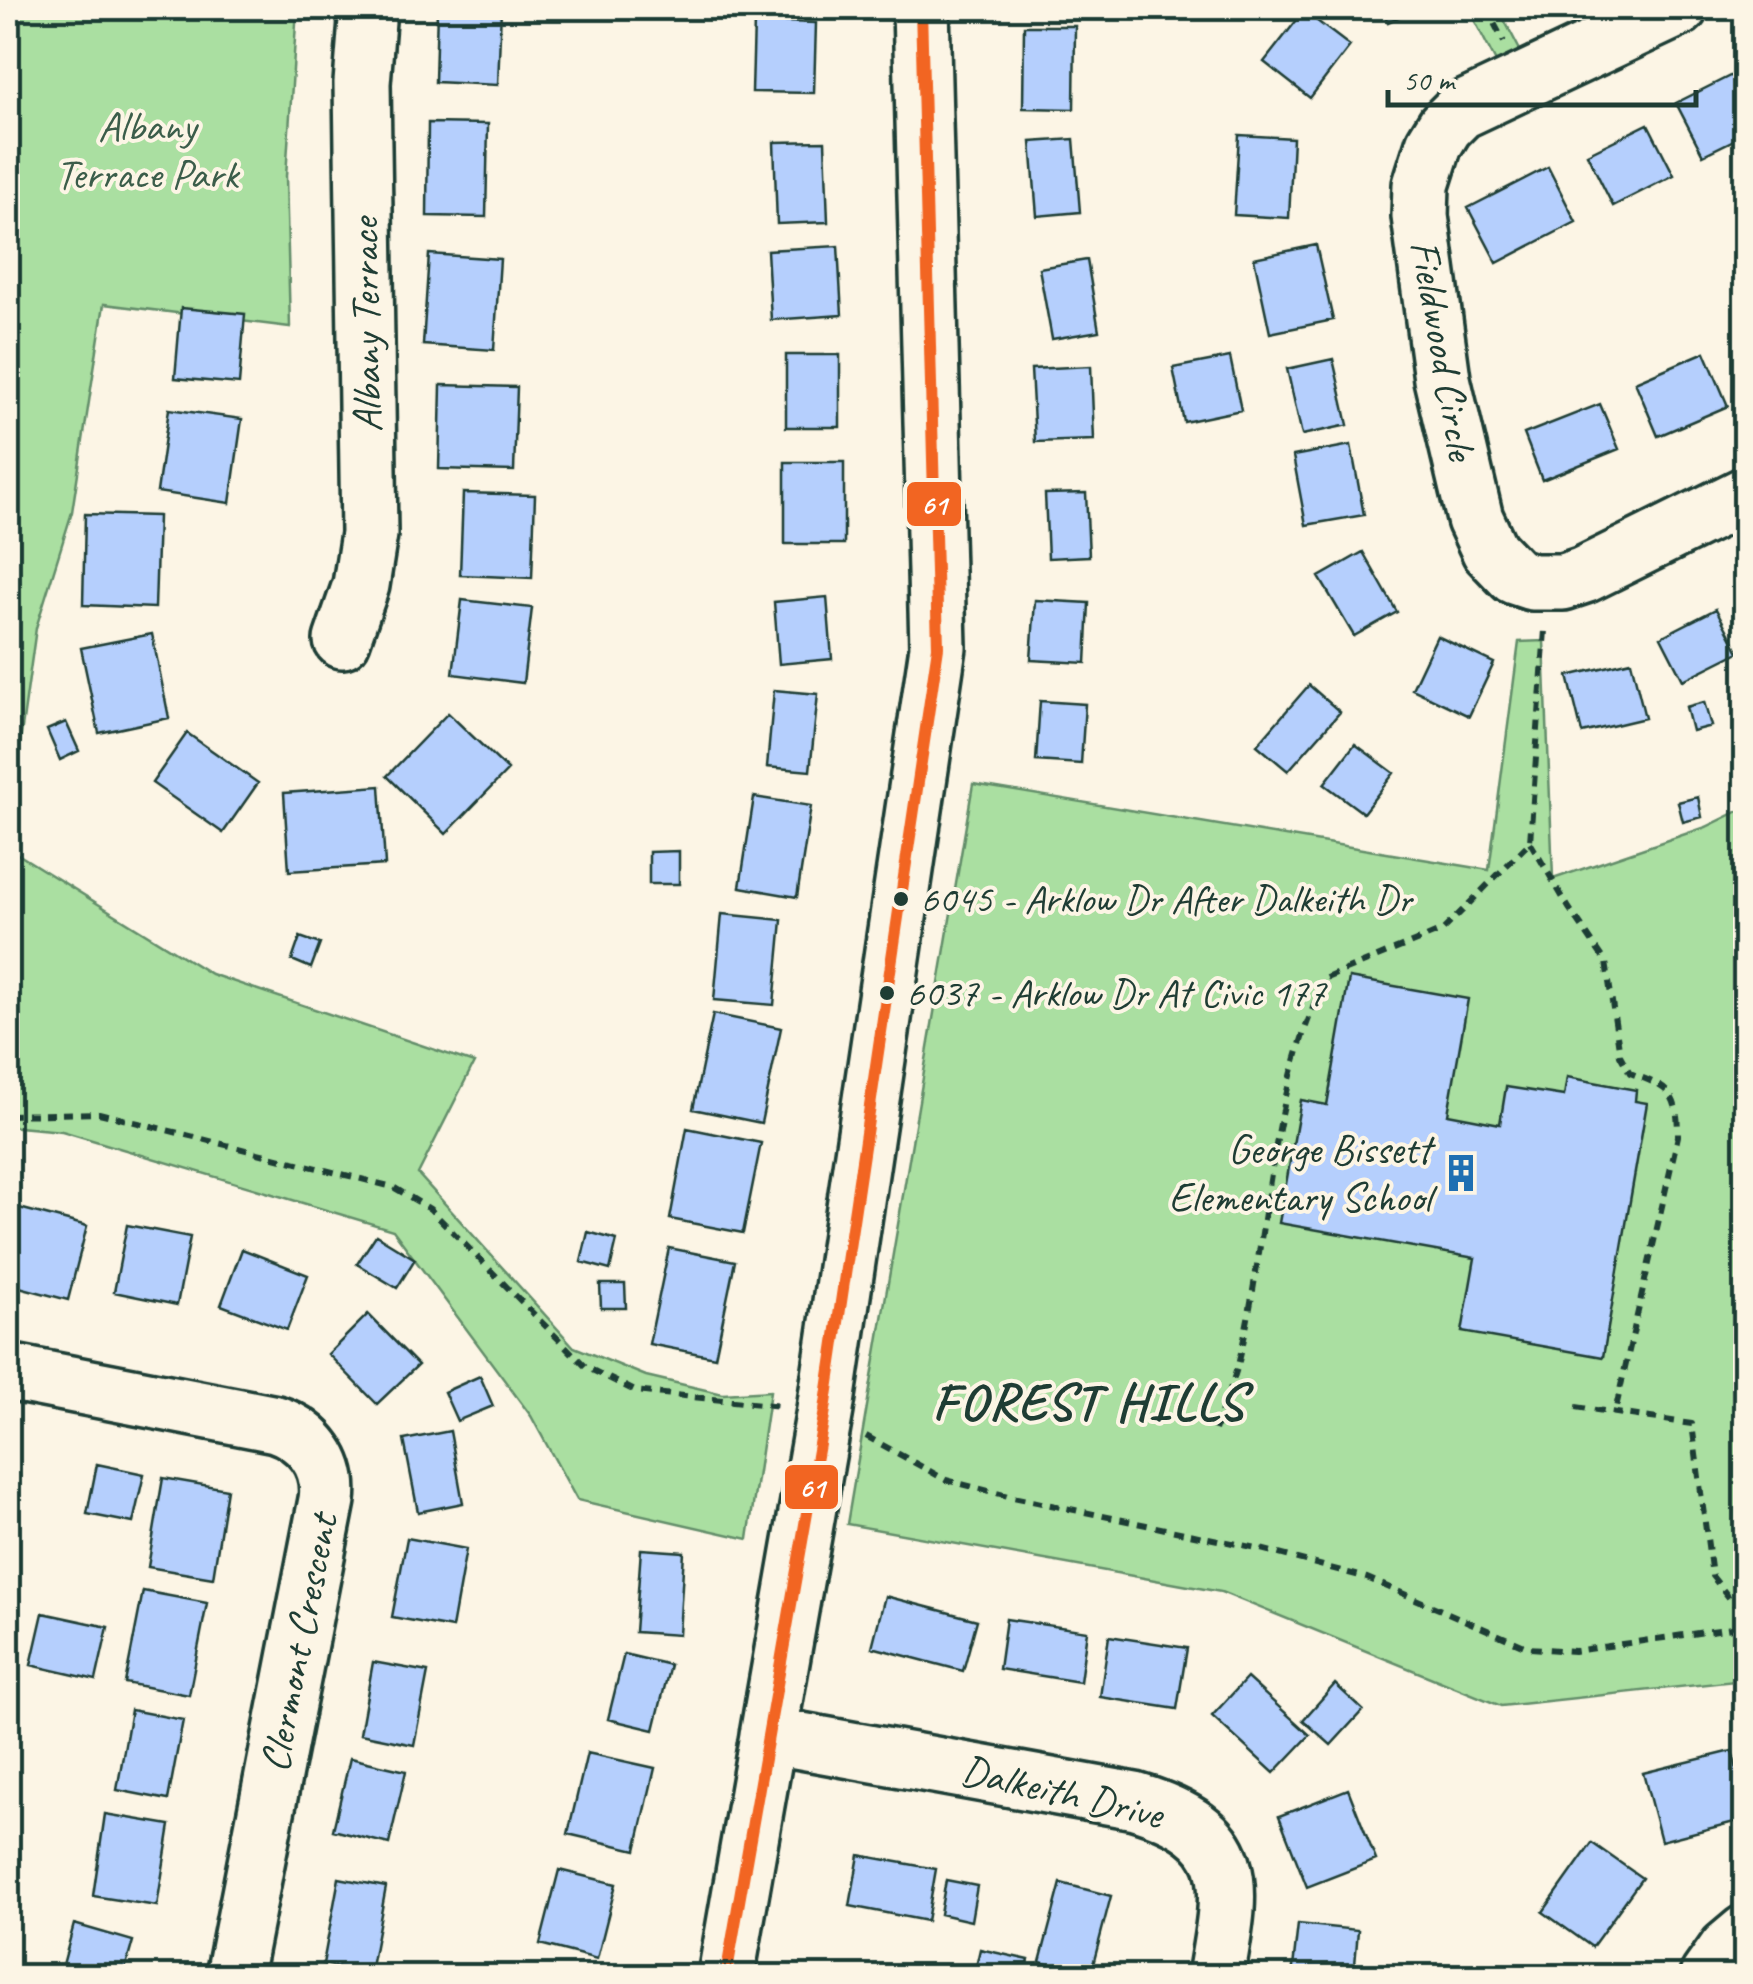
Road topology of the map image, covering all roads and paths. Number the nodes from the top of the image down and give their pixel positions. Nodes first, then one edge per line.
1 (368, 8) edge
2 (921, 8) edge
3 (1679, 8) edge
4 (1746, 495) edge
5 (1548, 584) junction
6 (342, 640) dead end
7 (1530, 842) junction
8 (8, 1115) edge
9 (8, 1372) edge
10 (1576, 1407) dead end
11 (825, 1410) junction
12 (1615, 1412) junction
13 (1215, 1430) dead end
14 (1746, 1619) edge
15 (1746, 1626) edge
16 (768, 1734) junction
17 (1746, 1933) edge
18 (234, 1976) edge
19 (726, 1976) edge
20 (1216, 1976) edge
21 (1708, 1976) edge

1 - 6 street, Albany Terrace
2 - 11 street
3 - 5 street, Fieldwood Circle
4 - 5 street
5 - 7 path
7 - 12 path
7 - 13 path
8 - 11 path
9 - 18 street, Clermont Crescent
10 - 12 path
11 - 15 path
11 - 16 street
12 - 14 path
16 - 19 street
16 - 20 street, Dalkeith Drive
17 - 21 street

